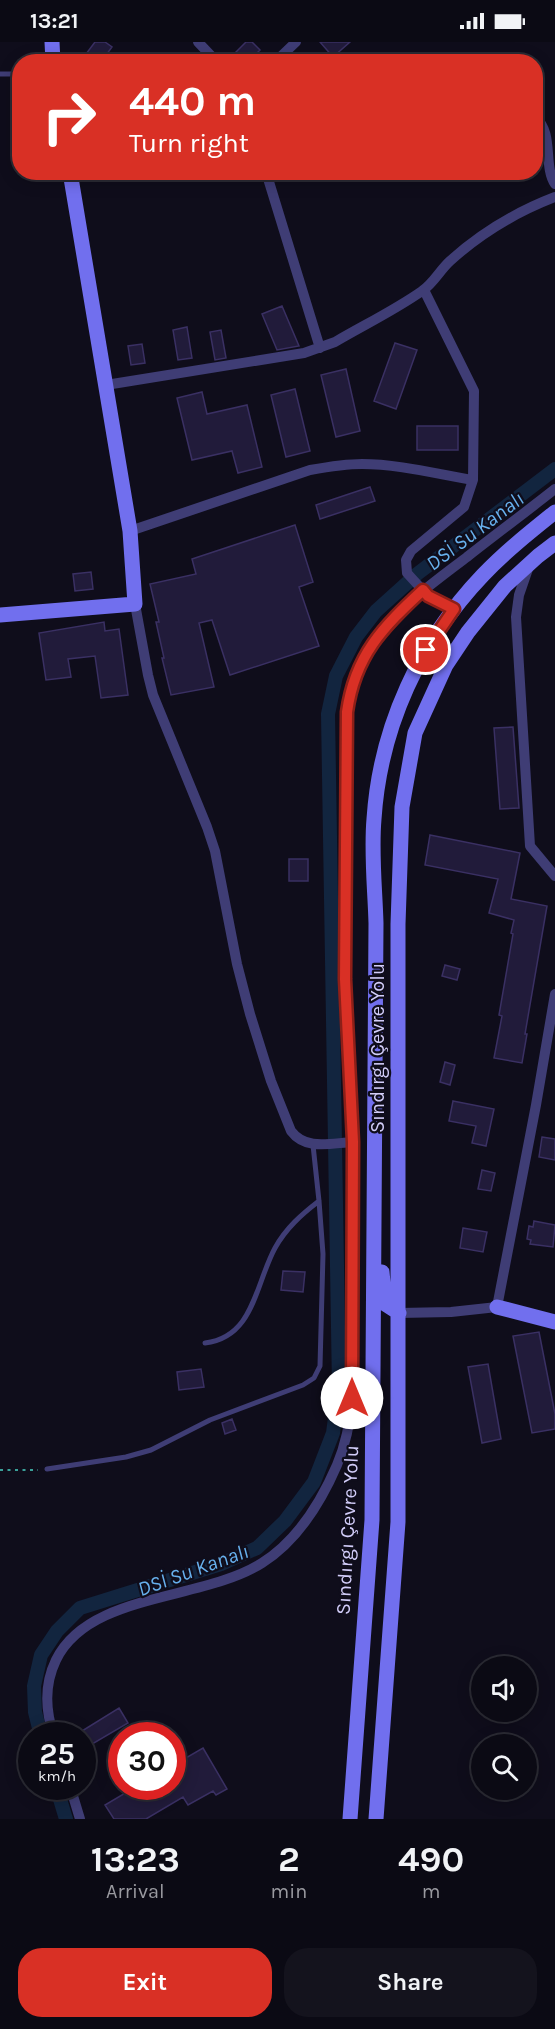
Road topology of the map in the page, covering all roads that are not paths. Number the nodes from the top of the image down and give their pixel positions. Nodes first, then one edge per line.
1 (198, 42) edge
2 (296, 42) edge
3 (209, 54) edge
4 (283, 54) edge
5 (543, 132) edge
6 (71, 180) edge
7 (268, 180) edge
8 (555, 184) edge
9 (555, 197) edge
10 (424, 290) junction
11 (320, 348) junction
12 (106, 385) junction
13 (473, 480) junction
14 (555, 489) edge
15 (555, 512) edge
16 (130, 531) junction
17 (555, 543) edge
18 (530, 564) junction
19 (422, 588) junction
20 (135, 604) junction
21 (454, 609) junction
22 (0, 615) edge
23 (555, 876) edge
24 (555, 994) edge
25 (348, 1142) junction
26 (313, 1145) junction
27 (374, 1195) junction
28 (319, 1201) junction
29 (497, 1307) junction
30 (399, 1313) junction
31 (555, 1322) edge
32 (205, 1343) dead end
33 (47, 1469) road end
34 (51, 1722) edge
35 (74, 1800) edge
36 (80, 1819) edge
37 (350, 1819) edge
38 (376, 1819) edge

1 - 3 street
2 - 4 street
5 - 8 street
6 - 12 main road
7 - 11 street
9 - 10 street
10 - 11 street
10 - 13 street
11 - 12 street
12 - 16 main road
13 - 16 street
13 - 19 street
14 - 19 street
15 - 21 main road, Sındırgı Çevre Yolu
16 - 20 main road
17 - 18 main road, Sındırgı Çevre Yolu
18 - 23 street
18 - 30 main road, Sındırgı Çevre Yolu
19 - 21 street
19 - 25 street
20 - 22 main road
20 - 26 street
21 - 27 main road, Sındırgı Çevre Yolu
24 - 29 street
25 - 26 street
25 - 34 street
26 - 28 lane
27 - 30 main road
27 - 37 main road, Sındırgı Çevre Yolu
28 - 32 lane
28 - 33 lane
29 - 30 street
29 - 31 main road
30 - 38 main road, Sındırgı Çevre Yolu
35 - 36 street

